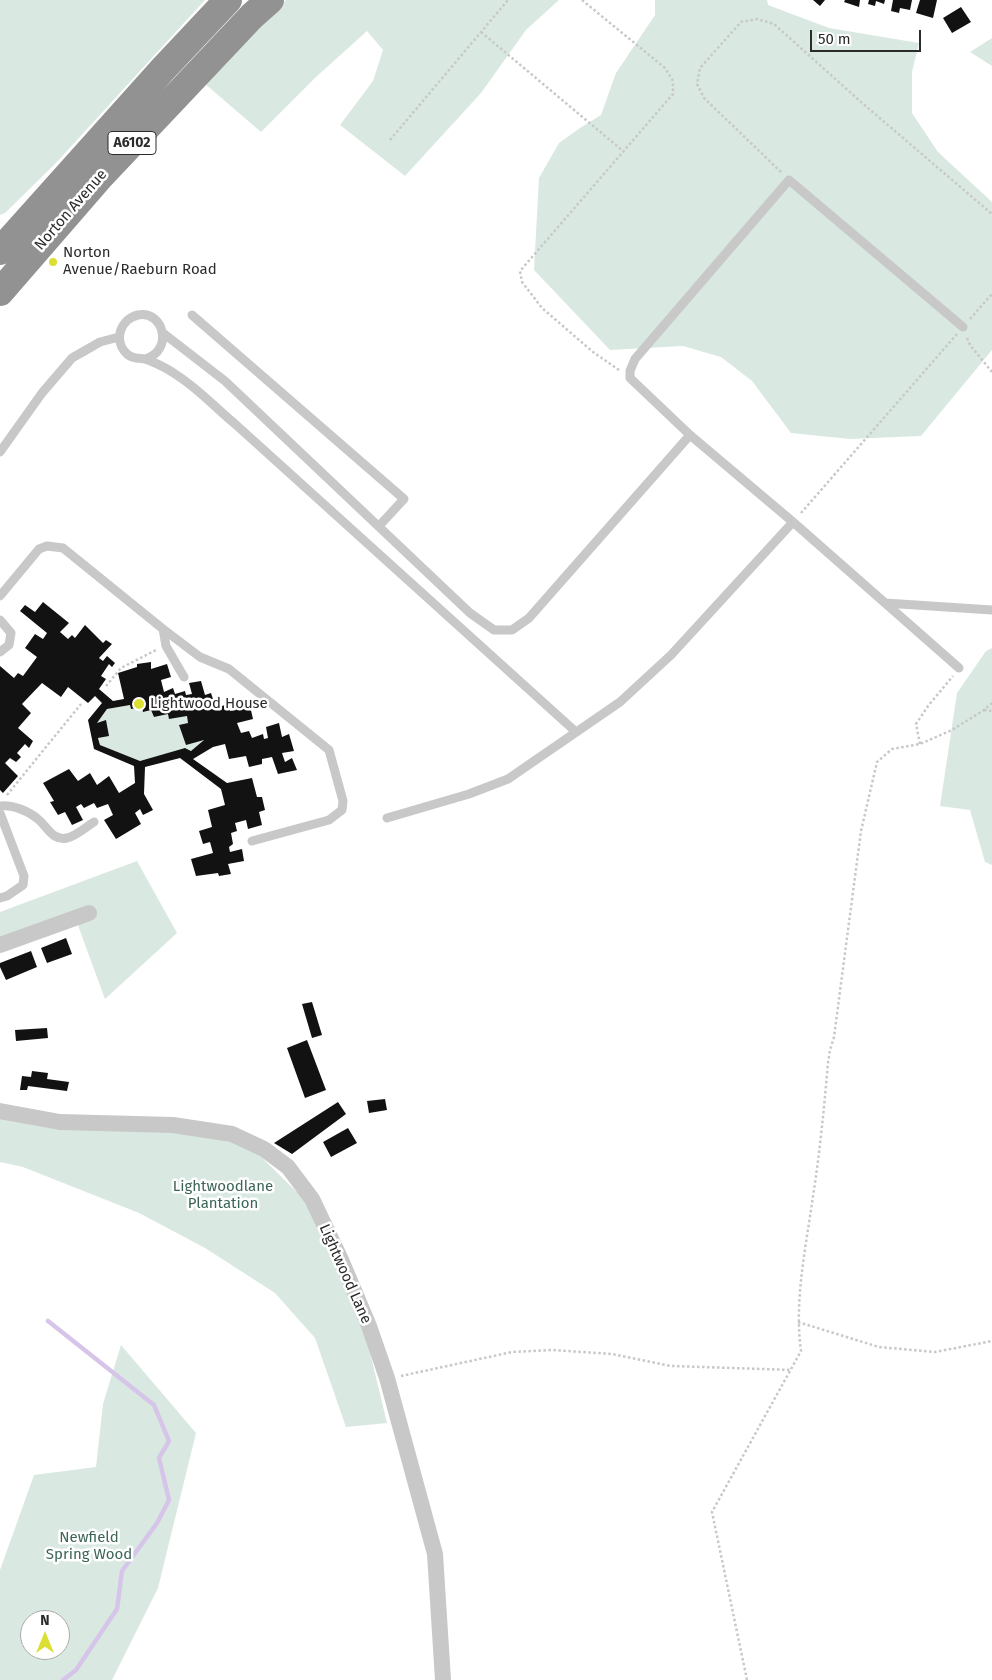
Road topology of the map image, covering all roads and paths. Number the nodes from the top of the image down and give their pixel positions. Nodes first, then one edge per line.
1 (270, 0) edge
2 (508, 0) edge
3 (582, 0) edge
4 (221, 4) edge
5 (481, 32) junction
6 (390, 140) dead end
7 (623, 151) junction
8 (789, 180) junction
9 (992, 214) edge
10 (0, 252) edge
11 (0, 292) edge
12 (992, 294) edge
13 (192, 315) dead end
14 (963, 327) junction
15 (163, 333) junction
16 (119, 336) junction
17 (145, 359) junction
18 (992, 372) edge
19 (630, 378) junction
20 (690, 435) junction
21 (0, 452) edge
22 (793, 522) junction
23 (379, 526) junction
24 (0, 596) edge
25 (885, 603) junction
26 (992, 610) edge
27 (0, 620) edge
28 (163, 629) junction
29 (166, 646) junction
30 (0, 652) edge
31 (959, 668) joint
32 (184, 677) dead end
33 (106, 686) dead end
34 (992, 703) edge
35 (81, 704) dead end
36 (984, 710) junction
37 (992, 711) edge
38 (576, 732) junction
39 (920, 744) junction
40 (6, 796) dead end
41 (0, 806) edge
42 (0, 813) edge
43 (386, 818) dead end
44 (94, 822) dead end
45 (252, 841) dead end
46 (0, 898) edge
47 (89, 913) dead end
48 (0, 945) edge
49 (0, 1110) edge
50 (798, 1326) junction
51 (992, 1341) edge
52 (791, 1370) junction
53 (387, 1378) junction
54 (443, 1680) edge
55 (747, 1680) edge

1 - 11 highway, Norton Avenue / A6102
2 - 5 path
3 - 7 path
4 - 10 highway, Norton Avenue / A6102
5 - 6 path
5 - 7 path
7 - 19 path
8 - 9 path
8 - 14 lane
8 - 19 lane
12 - 14 path
13 - 23 lane
14 - 18 path
14 - 22 path
15 - 16 lane
15 - 17 lane
15 - 23 lane
16 - 17 lane
16 - 21 lane
17 - 38 lane
19 - 20 lane
20 - 22 lane
20 - 23 lane
22 - 25 lane
22 - 38 lane
24 - 28 lane
25 - 26 lane
25 - 31 lane
27 - 30 lane
28 - 29 lane
28 - 45 lane
29 - 32 lane
29 - 33 path
31 - 39 path
34 - 36 path
35 - 40 path
36 - 37 path
36 - 39 path
38 - 43 lane
39 - 50 path
41 - 44 lane
42 - 46 lane
47 - 48 street
49 - 53 street, Lightwood Lane
50 - 51 path
50 - 52 path
52 - 53 path
52 - 55 path
53 - 54 street, Lightwood Lane

